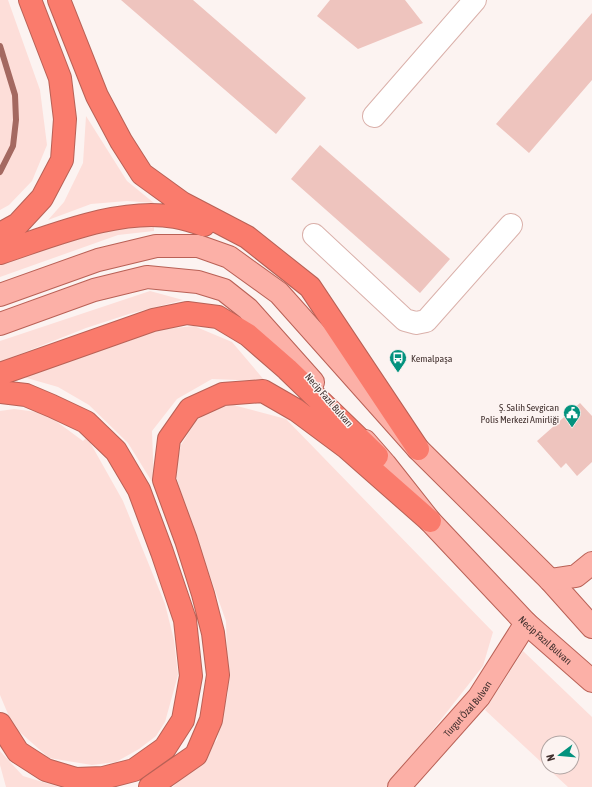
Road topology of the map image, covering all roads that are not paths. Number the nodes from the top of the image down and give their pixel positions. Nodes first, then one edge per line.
1 (30, 0) edge
2 (59, 0) edge
3 (475, 0) edge
4 (374, 116) dead end
5 (511, 225) dead end
6 (0, 234) edge
7 (314, 235) dead end
8 (0, 253) edge
9 (310, 287) junction
10 (0, 295) edge
11 (0, 324) edge
12 (0, 374) edge
13 (0, 392) edge
14 (418, 449) junction
15 (386, 464) junction
16 (430, 521) junction
17 (592, 562) edge
18 (550, 580) junction
19 (526, 623) junction
20 (592, 627) edge
21 (592, 681) edge
22 (0, 724) edge
23 (150, 787) edge
24 (399, 787) edge

1 - 6 highway
2 - 9 highway
3 - 4 lane
5 - 7 lane
8 - 9 highway
9 - 14 highway
10 - 14 main road
11 - 15 main road, Necip Fazıl Bulvarı
12 - 15 highway
13 - 22 highway
14 - 18 main road
15 - 16 main road, Necip Fazıl Bulvarı
16 - 19 main road, Necip Fazıl Bulvarı
16 - 23 highway
17 - 18 main road
18 - 20 main road
19 - 21 main road, Necip Fazıl Bulvarı
19 - 24 main road, Turgut Özal Bulvarı

